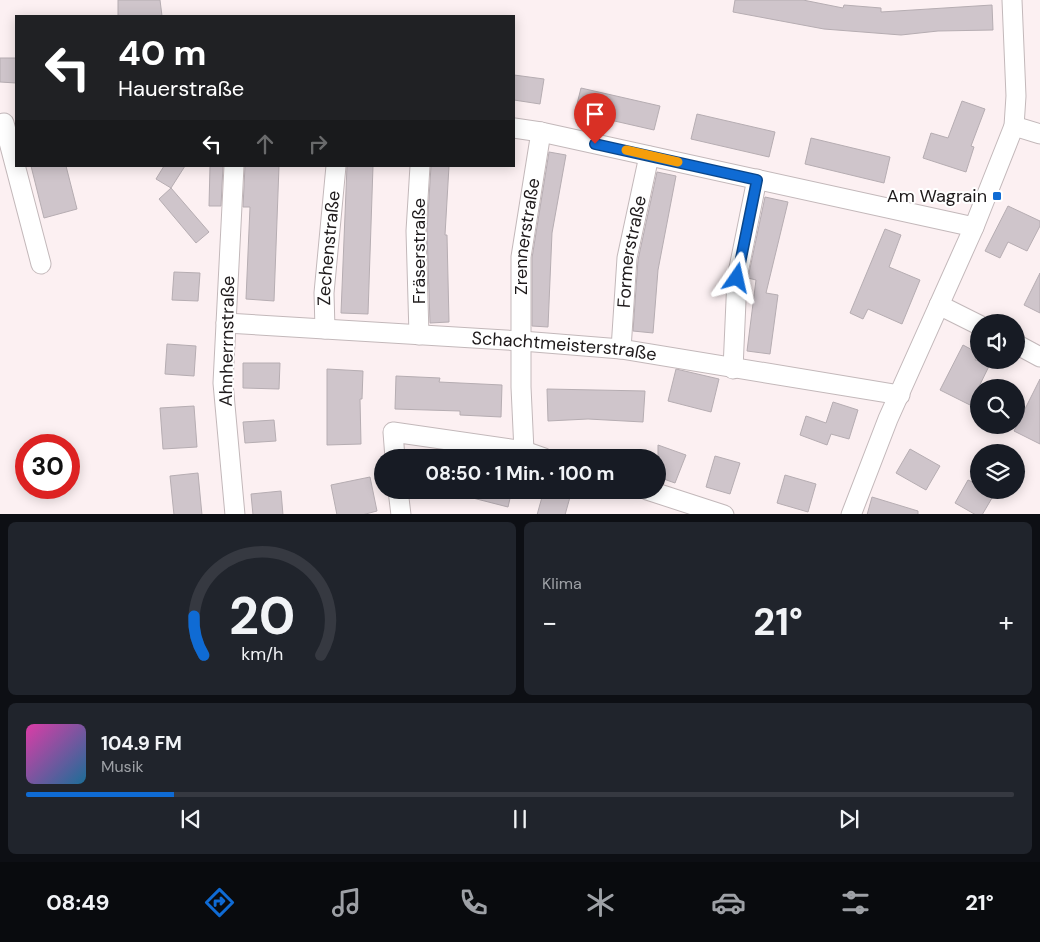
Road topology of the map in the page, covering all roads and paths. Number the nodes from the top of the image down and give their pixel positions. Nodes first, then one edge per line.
1 (1012, 0) edge
2 (7, 123) edge
3 (1014, 126) junction
4 (515, 128) edge
5 (542, 132) junction
6 (1040, 134) edge
7 (15, 156) edge
8 (649, 156) junction
9 (18, 167) edge
10 (234, 167) edge
11 (336, 167) edge
12 (420, 167) edge
13 (757, 180) junction
14 (974, 227) junction
15 (41, 264) dead end
16 (939, 305) junction
17 (970, 320) edge
18 (226, 323) junction
19 (325, 329) junction
20 (420, 335) junction
21 (522, 341) junction
22 (621, 349) junction
23 (1025, 349) edge
24 (1040, 357) edge
25 (733, 369) junction
26 (900, 396) junction
27 (394, 449) edge
28 (510, 449) edge
29 (524, 449) edge
30 (666, 496) edge
31 (399, 499) edge
32 (236, 514) edge
33 (401, 514) edge
34 (724, 514) edge
35 (851, 514) edge

1 - 3 street
2 - 7 street
3 - 6 street
3 - 14 street
4 - 5 street
5 - 8 street
5 - 21 street, Zrennerstraße
8 - 13 street
8 - 22 street, Formerstraße
9 - 15 street
10 - 18 street, Ahnherrnstraße
11 - 19 street, Zechenstraße
12 - 20 street, Fräserstraße
13 - 14 street
13 - 25 street
14 - 16 street
16 - 17 street
16 - 26 street
18 - 19 street, Schachtmeisterstraße
18 - 32 street, Ahnherrnstraße
19 - 20 street, Schachtmeisterstraße
20 - 21 street, Schachtmeisterstraße
21 - 22 street, Schachtmeisterstraße
21 - 29 street, Zrennerstraße
22 - 25 street, Schachtmeisterstraße
23 - 24 street
25 - 26 street, Schachtmeisterstraße
26 - 35 street
27 - 28 street
30 - 34 street
31 - 33 street

